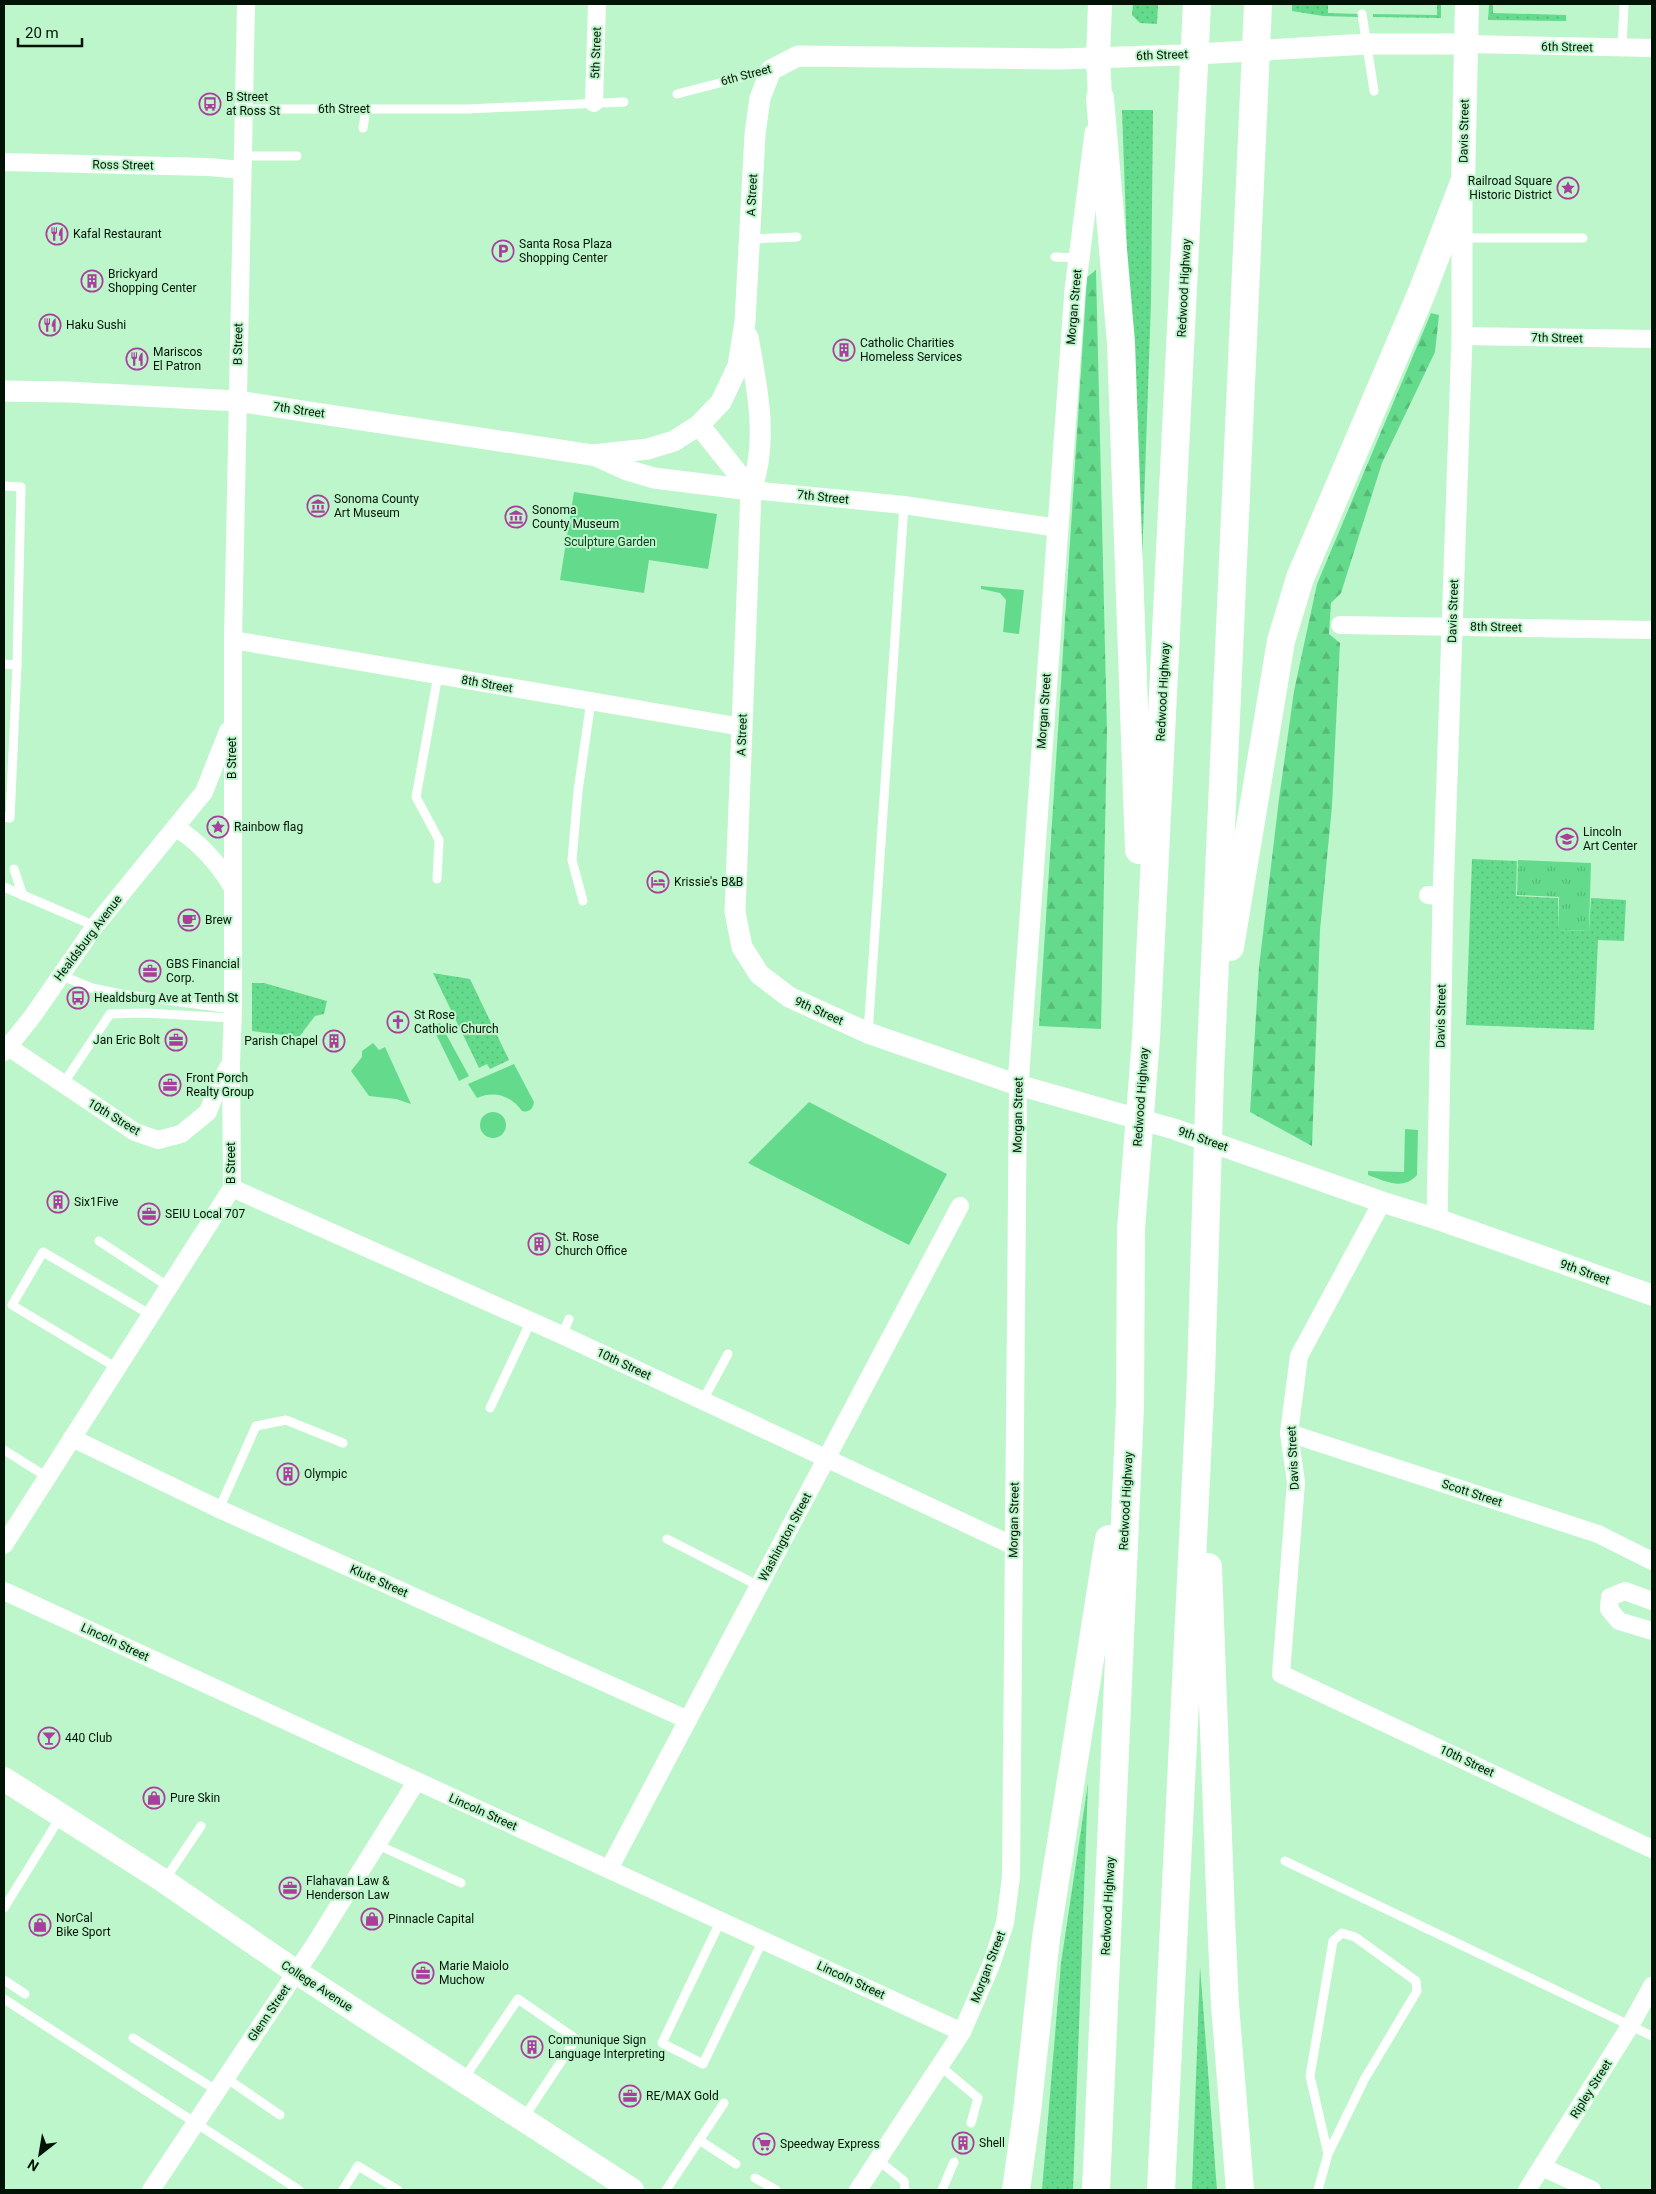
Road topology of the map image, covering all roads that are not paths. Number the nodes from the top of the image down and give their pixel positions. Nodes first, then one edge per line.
1 (246, 4) edge
2 (597, 4) edge
3 (1100, 4) edge
4 (1197, 4) edge
5 (1258, 4) edge
6 (1467, 4) edge
7 (1624, 4) edge
8 (1362, 14) dead end
9 (1367, 44) junction
10 (1466, 44) junction
11 (1622, 47) junction
12 (1652, 48) edge
13 (1098, 57) junction
14 (771, 70) junction
15 (1374, 91) dead end
16 (678, 94) dead end
17 (1100, 98) junction
18 (624, 102) dead end
19 (594, 103) junction
20 (244, 109) junction
21 (366, 109) junction
22 (363, 128) dead end
23 (297, 156) dead end
24 (4, 162) edge
25 (242, 163) junction
26 (1462, 185) joint
27 (797, 237) dead end
28 (1453, 237) junction
29 (1583, 238) dead end
30 (749, 239) junction
31 (1055, 257) dead end
32 (1079, 258) junction
33 (745, 322) junction
34 (1462, 336) junction
35 (1652, 340) edge
36 (4, 391) edge
37 (237, 401) junction
38 (699, 425) junction
39 (592, 455) junction
40 (4, 486) edge
41 (751, 490) junction
42 (904, 505) junction
43 (1058, 528) junction
44 (1340, 625) dead end
45 (1452, 626) junction
46 (1652, 630) edge
47 (233, 640) junction
48 (4, 664) edge
49 (17, 665) junction
50 (438, 675) junction
51 (592, 701) junction
52 (232, 714) junction
53 (742, 727) junction
54 (4, 817) edge
55 (176, 828) junction
56 (14, 869) dead end
57 (437, 879) dead end
58 (4, 887) edge
59 (233, 888) junction
60 (23, 896) junction
61 (583, 901) dead end
62 (95, 926) junction
63 (759, 974) joint
64 (60, 975) junction
65 (233, 1014) junction
66 (868, 1033) junction
67 (1146, 1038) junction
68 (5, 1048) edge
69 (231, 1063) junction
70 (1210, 1074) junction
71 (63, 1084) junction
72 (1018, 1085) junction
73 (232, 1188) junction
74 (1382, 1202) junction
75 (960, 1206) dead end
76 (1437, 1219) junction
77 (99, 1241) dead end
78 (169, 1287) junction
79 (1652, 1295) edge
80 (151, 1315) junction
81 (530, 1321) junction
82 (728, 1354) dead end
83 (117, 1368) junction
84 (1201, 1376) junction
85 (703, 1400) junction
86 (1130, 1406) junction
87 (490, 1408) dead end
88 (1289, 1433) junction
89 (72, 1438) junction
90 (343, 1443) dead end
91 (4, 1450) edge
92 (827, 1457) junction
93 (47, 1477) junction
94 (219, 1509) junction
95 (667, 1539) dead end
96 (4, 1545) edge
97 (1014, 1546) junction
98 (1652, 1561) edge
99 (759, 1586) junction
100 (4, 1590) edge
101 (1652, 1600) edge
102 (1652, 1632) edge
103 (1282, 1674) joint
104 (688, 1720) junction
105 (4, 1778) edge
106 (416, 1782) junction
107 (61, 1816) junction
108 (201, 1826) dead end
109 (378, 1845) junction
110 (1652, 1849) edge
111 (1285, 1861) dead end
112 (609, 1869) junction
113 (164, 1881) junction
114 (461, 1883) dead end
115 (4, 1908) edge
116 (721, 1920) junction
117 (762, 1940) junction
118 (296, 1972) junction
119 (4, 1980) edge
120 (1652, 1986) edge
121 (25, 1994) dead end
122 (4, 1999) edge
123 (1630, 2026) junction
124 (962, 2032) junction
125 (1652, 2036) edge
126 (133, 2038) dead end
127 (940, 2066) junction
128 (463, 2081) junction
129 (221, 2084) junction
130 (724, 2103) dead end
131 (280, 2115) dead end
132 (523, 2119) junction
133 (194, 2123) junction
134 (971, 2123) dead end
135 (699, 2140) junction
136 (1328, 2154) junction
137 (878, 2160) junction
138 (954, 2162) dead end
139 (736, 2164) dead end
140 (1542, 2167) junction
141 (755, 2178) dead end
142 (150, 2190) edge
143 (299, 2190) edge
144 (343, 2190) edge
145 (398, 2190) edge
146 (632, 2190) edge
147 (666, 2190) edge
148 (776, 2190) edge
149 (858, 2190) edge
150 (905, 2190) edge
151 (942, 2190) edge
152 (1016, 2190) edge
153 (1096, 2190) edge
154 (1161, 2190) edge
155 (1240, 2190) edge
156 (1318, 2190) edge
157 (1527, 2190) edge
158 (1592, 2190) edge

1 - 20 street, B Street
2 - 19 street, 5th Street
3 - 13 main road, Morgan Street
4 - 67 highway, Redwood Highway
5 - 70 highway
6 - 10 main road, Davis Street
7 - 11 lane
8 - 9 lane
9 - 10 street, 6th Street
9 - 13 street, 6th Street
9 - 15 lane
10 - 11 street, 6th Street
10 - 26 main road, Davis Street
11 - 12 street, 6th Street
13 - 14 street, 6th Street
13 - 17 main road, Morgan Street
14 - 16 lane, 6th Street
14 - 30 street, A Street
17 - 32 street, Morgan Street
17 - 67 highway
18 - 19 lane, 6th Street
19 - 21 lane, 6th Street
20 - 21 lane, 6th Street
20 - 25 street, B Street
21 - 22 lane
23 - 25 lane
24 - 25 street, Ross Street
25 - 37 street, B Street
26 - 28 highway
27 - 30 lane
28 - 29 lane
28 - 34 street, Davis Street
28 - 70 highway
30 - 33 street, A Street
31 - 32 lane
32 - 43 street, Morgan Street
33 - 38 street, A Street
33 - 41 street, A Street
34 - 35 street, 7th Street
34 - 45 street, Davis Street
36 - 37 street, 7th Street
37 - 39 street, 7th Street
37 - 47 street, B Street
38 - 39 street, 7th Street
38 - 41 street
39 - 41 street, 7th Street
40 - 49 lane
41 - 42 street, 7th Street
41 - 53 street, A Street
42 - 43 street, 7th Street
42 - 66 lane
43 - 72 street, Morgan Street
44 - 45 street, 8th Street
45 - 46 street, 8th Street
45 - 76 street, Davis Street
47 - 50 street, 8th Street
47 - 52 street, B Street
48 - 49 lane
49 - 54 lane
50 - 51 street, 8th Street
50 - 57 lane
51 - 53 street, 8th Street
51 - 61 lane
52 - 55 street, B Street
52 - 59 street, B Street
53 - 63 street, A Street
55 - 59 street
55 - 62 street, Healdsburg Avenue
56 - 60 lane
58 - 60 lane
59 - 65 street, B Street
60 - 62 lane
62 - 64 street, Healdsburg Avenue
63 - 66 street, 9th Street
64 - 65 lane
64 - 68 street, Healdsburg Avenue
65 - 69 street, B Street
65 - 71 lane
66 - 72 street, 9th Street
67 - 86 highway, Redwood Highway
68 - 71 street, 10th Street
69 - 71 street, 10th Street
69 - 73 street, B Street
70 - 84 highway
72 - 74 street, 9th Street
72 - 97 street, Morgan Street
73 - 78 street, B Street
73 - 81 street, 10th Street
74 - 76 street, 9th Street
74 - 88 street, Davis Street
75 - 92 street, Washington Street
76 - 79 street, 9th Street
77 - 78 lane
78 - 80 street, B Street
80 - 83 street, B Street
80 - 83 lane
81 - 85 street, 10th Street
81 - 87 lane
82 - 85 lane
83 - 89 street, B Street
84 - 154 highway
84 - 155 highway
85 - 92 street, 10th Street
86 - 152 highway
86 - 153 highway, Redwood Highway
88 - 98 street, Scott Street
88 - 103 street, Davis Street
89 - 93 street, B Street
89 - 94 street, Klute Street
90 - 94 lane
91 - 93 lane
92 - 97 street, 10th Street
92 - 99 street, Washington Street
93 - 96 street, B Street
94 - 104 street, Klute Street
95 - 99 lane
97 - 124 street, Morgan Street
99 - 104 street, Washington Street
100 - 106 street, Lincoln Street
101 - 102 street
103 - 110 street, 10th Street
104 - 112 street, Washington Street
105 - 107 main road, College Avenue
106 - 109 street, Glenn Street
106 - 112 street, Lincoln Street
107 - 113 main road, College Avenue
107 - 115 lane
108 - 113 lane
109 - 114 lane
109 - 118 street, Glenn Street
111 - 123 lane
112 - 116 street, Lincoln Street
113 - 118 main road, College Avenue
116 - 117 street, Lincoln Street
116 - 117 lane
117 - 124 street, Lincoln Street
118 - 128 main road, College Avenue
118 - 129 street, Glenn Street
119 - 121 lane
120 - 123 street, Ripley Street
122 - 133 lane
123 - 125 lane
123 - 140 street, Ripley Street
124 - 127 street, Morgan Street
126 - 129 lane
127 - 134 lane
127 - 137 street, Morgan Street
128 - 132 main road, College Avenue
128 - 132 lane
129 - 131 lane
129 - 133 street, Glenn Street
130 - 135 lane
132 - 146 main road, College Avenue
133 - 142 street, Glenn Street
133 - 143 lane
135 - 139 lane
135 - 147 lane
136 - 136 lane
136 - 156 lane
137 - 149 street, Morgan Street
137 - 150 lane
138 - 151 lane
140 - 157 street, Ripley Street
140 - 158 street
141 - 148 lane
144 - 145 lane

